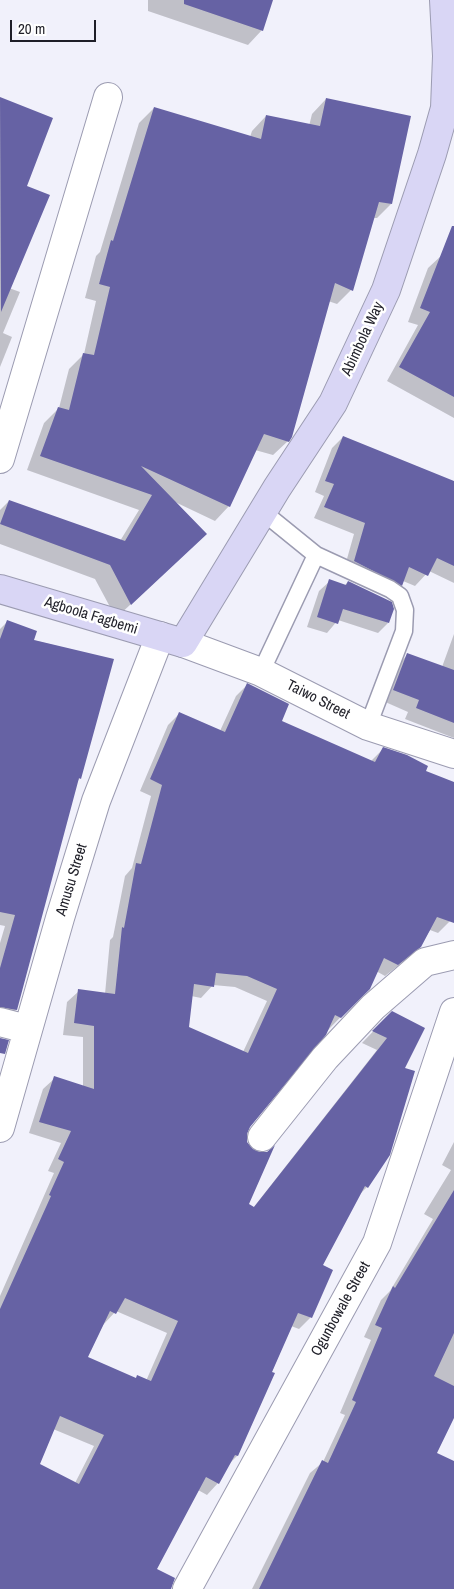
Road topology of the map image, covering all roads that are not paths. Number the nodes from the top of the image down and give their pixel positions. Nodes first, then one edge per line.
1 (444, 0) edge
2 (108, 97) dead end
3 (0, 459) edge
4 (263, 512) junction
5 (316, 555) junction
6 (0, 589) edge
7 (171, 640) junction
8 (261, 672) junction
9 (368, 726) junction
10 (454, 754) edge
11 (454, 955) edge
12 (454, 1012) edge
13 (0, 1022) edge
14 (28, 1029) junction
15 (0, 1128) edge
16 (262, 1136) dead end
17 (187, 1589) edge

1 - 4 street, Abimbola Way
2 - 3 street
4 - 5 lane
4 - 7 street, Abimbola Way
5 - 8 lane
5 - 9 lane
6 - 7 street, Agboola Fagbemi
7 - 8 street, Taiwo Street
7 - 14 street, Amusu Street
8 - 9 street, Taiwo Street
9 - 10 street, Taiwo Street
11 - 16 street
12 - 17 street, Ogunbowale Street
13 - 14 street
14 - 15 street, Amusu Street

